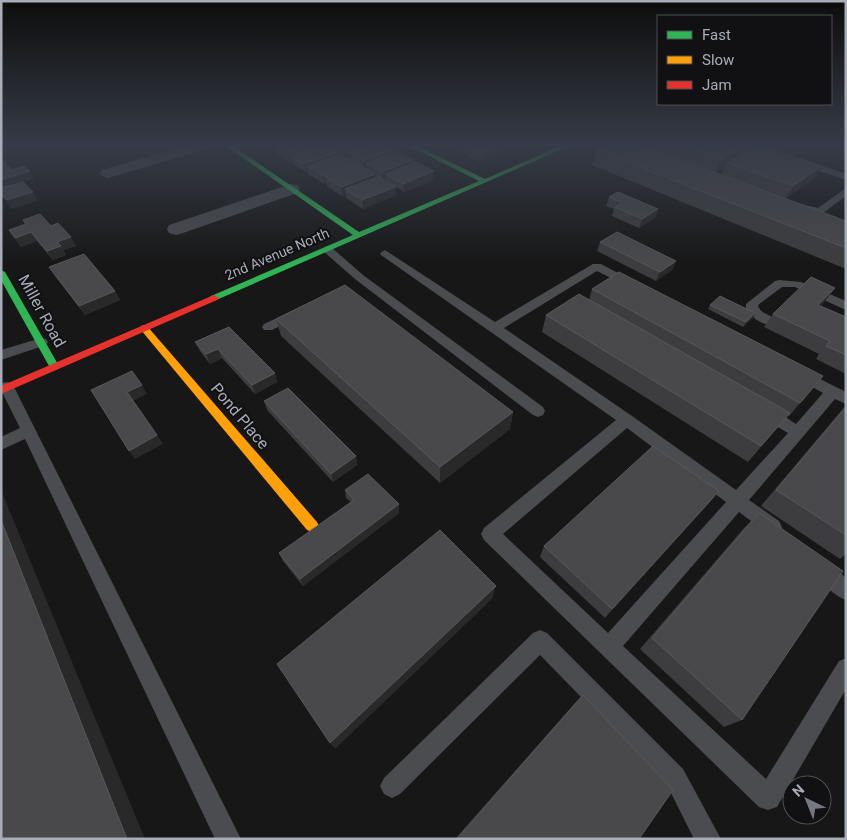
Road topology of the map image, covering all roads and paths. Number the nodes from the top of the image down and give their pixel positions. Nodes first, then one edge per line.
1 (286, 185) edge
2 (474, 185) edge
3 (291, 189) junction
4 (846, 191) edge
5 (790, 205) edge
6 (176, 229) dead end
7 (358, 236) junction
8 (327, 249) junction
9 (385, 253) dead end
10 (1, 272) edge
11 (640, 289) edge
12 (6, 292) edge
13 (555, 292) junction
14 (572, 302) edge
15 (846, 306) edge
16 (303, 310) edge
17 (771, 321) dead end
18 (268, 327) dead end
19 (144, 328) junction
20 (496, 328) junction
21 (41, 342) junction
22 (1, 355) edge
23 (54, 366) junction
24 (789, 369) edge
25 (4, 389) edge
26 (839, 396) edge
27 (756, 408) edge
28 (538, 411) dead end
29 (627, 420) junction
30 (28, 431) junction
31 (798, 432) junction
32 (1, 444) edge
33 (738, 501) junction
34 (312, 526) dead end
35 (785, 535) edge
36 (812, 560) edge
37 (846, 591) edge
38 (609, 647) junction
39 (846, 668) edge
40 (392, 786) dead end
41 (228, 839) edge
42 (708, 839) edge

1 - 3 street
2 - 7 street, 2nd Avenue North
3 - 6 street
3 - 7 street
4 - 5 lane
7 - 8 street, 2nd Avenue North
8 - 19 street, 2nd Avenue North
8 - 28 lane
9 - 20 lane
10 - 12 street, Miller Road
11 - 13 lane
12 - 21 street, Miller Road
13 - 14 lane
13 - 20 lane
15 - 17 lane
16 - 18 lane
19 - 23 street, 2nd Avenue North
19 - 34 street, Pond Place
20 - 29 lane
21 - 22 lane
21 - 23 street, Miller Road
23 - 25 street, 2nd Avenue North
24 - 26 lane
25 - 30 lane
26 - 31 lane
27 - 31 lane
29 - 33 lane
29 - 38 lane
30 - 32 lane
30 - 41 lane
31 - 33 lane
33 - 35 lane
33 - 38 lane
36 - 37 lane
38 - 39 lane
40 - 42 lane

